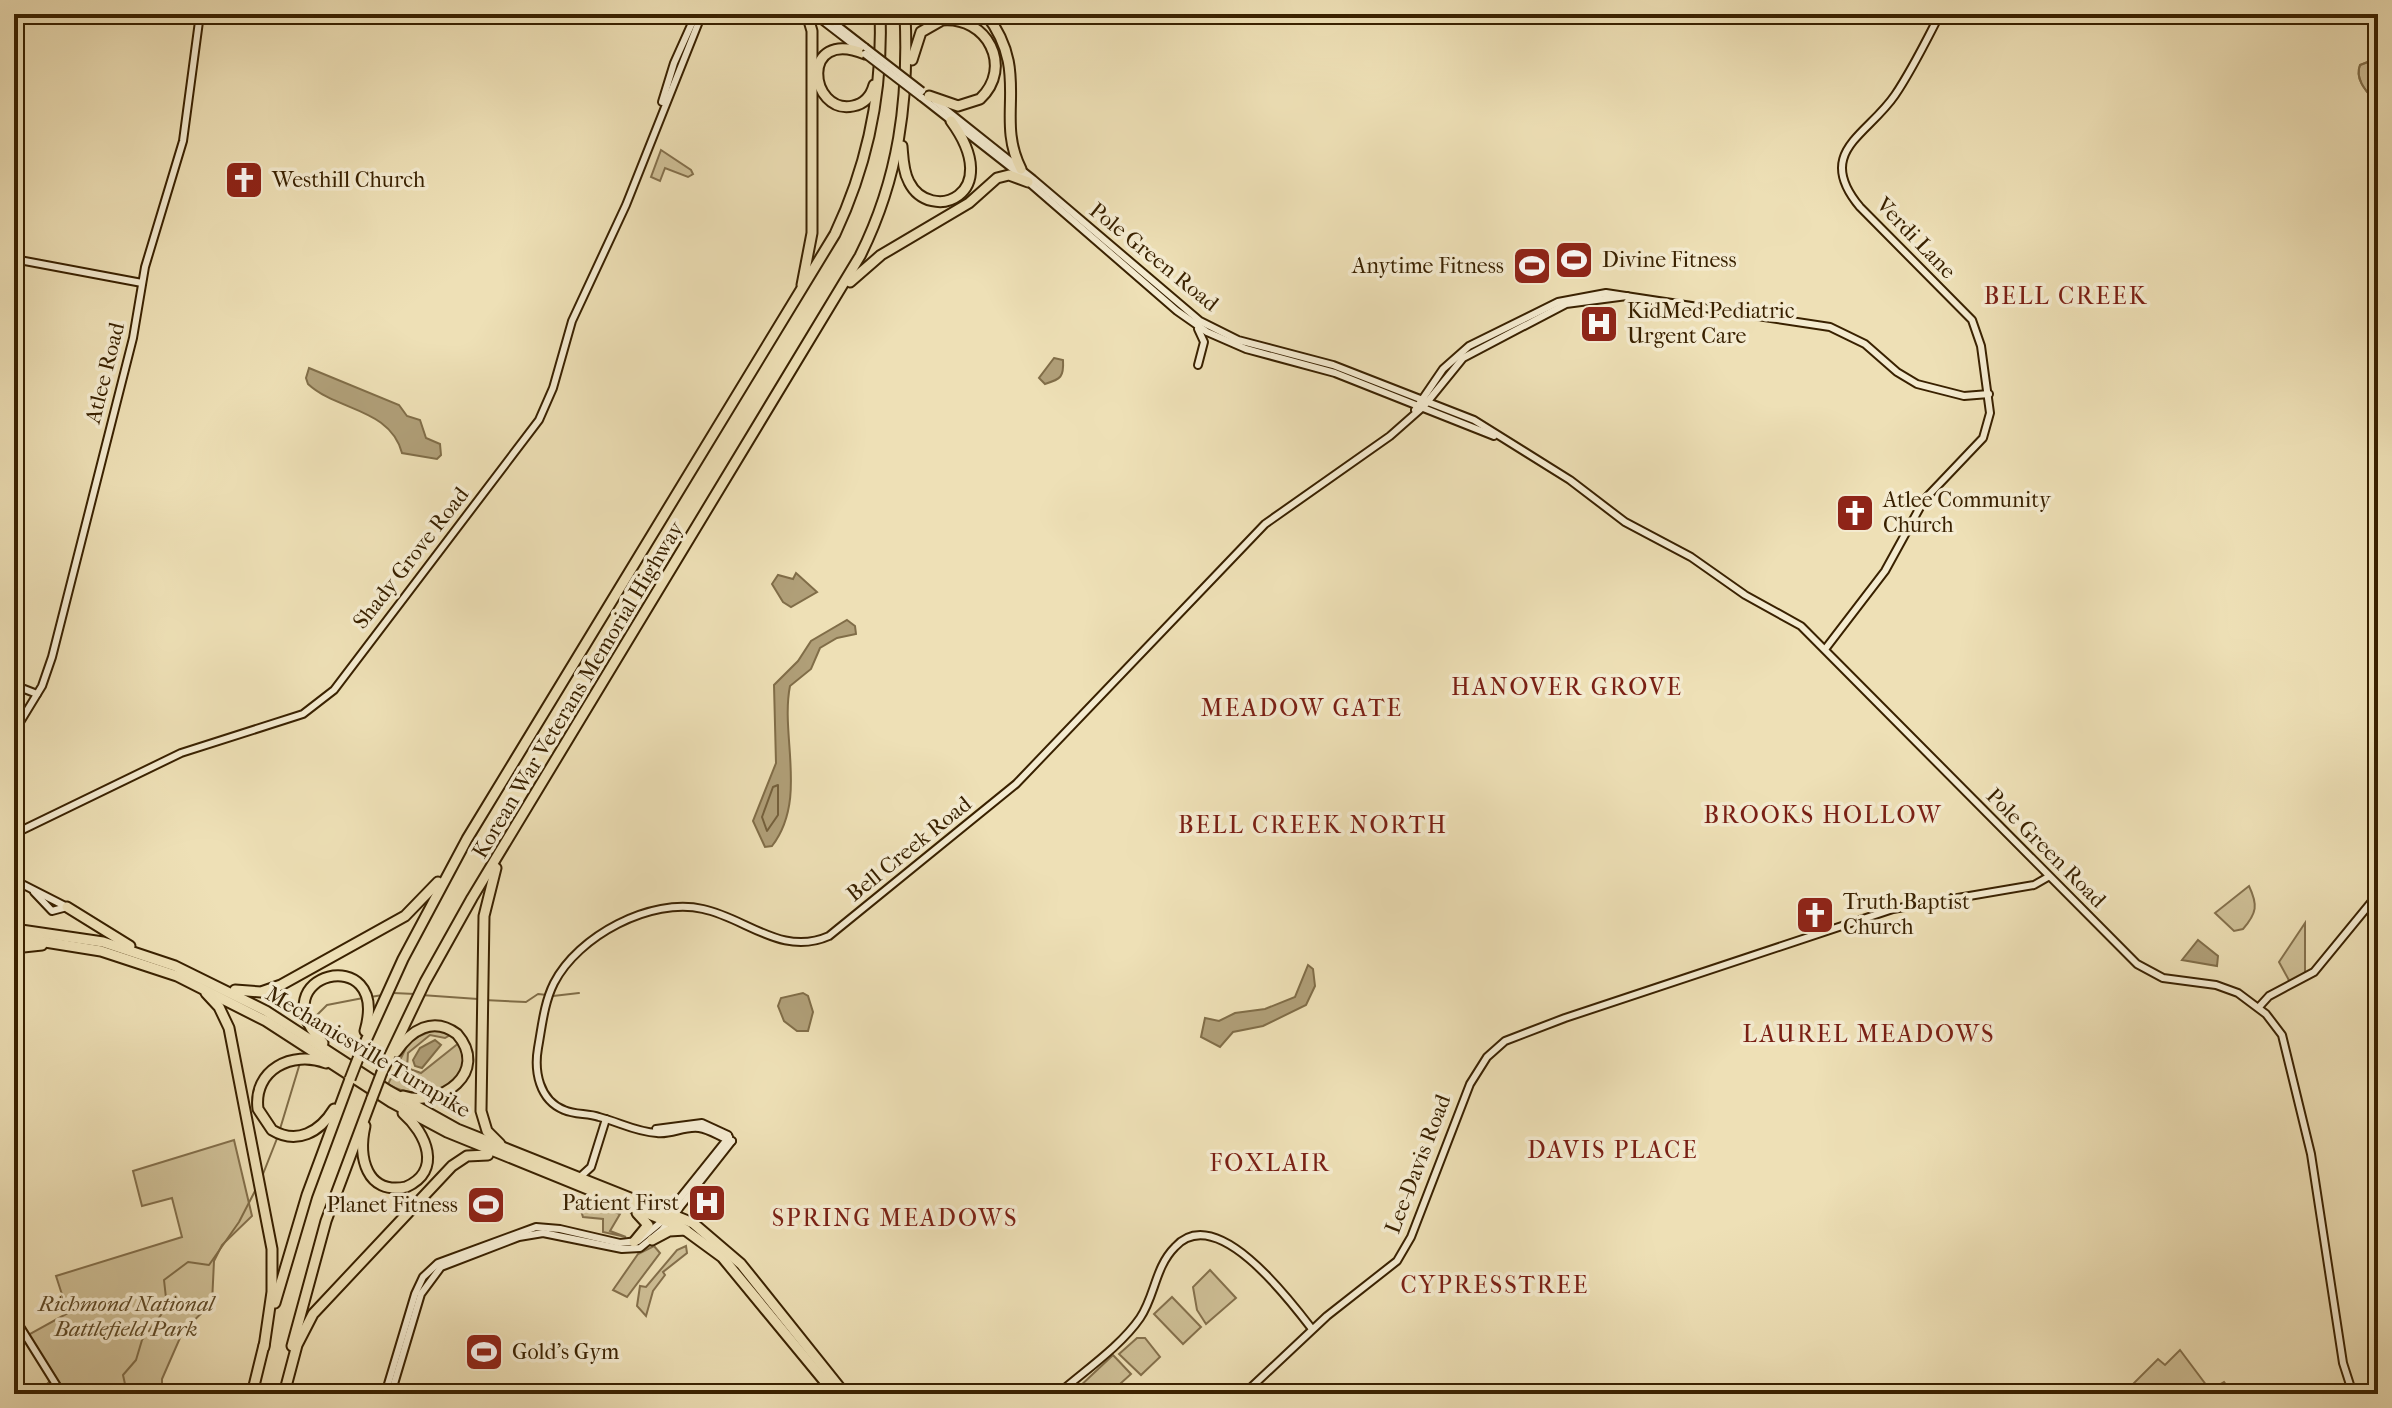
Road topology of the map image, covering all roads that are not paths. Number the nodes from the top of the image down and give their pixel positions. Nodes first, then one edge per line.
1 (200, 14) edge
2 (696, 14) edge
3 (702, 14) edge
4 (807, 14) edge
5 (814, 14) edge
6 (880, 14) edge
7 (905, 14) edge
8 (986, 14) edge
9 (1940, 14) edge
10 (827, 16) edge
11 (865, 50) junction
12 (879, 71) junction
13 (908, 78) junction
14 (924, 95) junction
15 (951, 121) junction
16 (657, 125) junction
17 (901, 133) junction
18 (1021, 169) junction
19 (1028, 182) junction
20 (1098, 243) junction
21 (1107, 243) junction
22 (14, 259) edge
23 (1124, 265) junction
24 (142, 283) junction
25 (842, 290) junction
26 (1627, 296) junction
27 (798, 297) junction
28 (1190, 321) junction
29 (1198, 365) dead end
30 (1442, 380) junction
31 (1988, 392) junction
32 (1424, 402) junction
33 (1474, 420) junction
34 (1504, 440) junction
35 (1826, 648) junction
36 (14, 685) edge
37 (37, 694) junction
38 (14, 732) edge
39 (519, 822) junction
40 (14, 834) edge
41 (467, 839) junction
42 (2048, 877) junction
43 (14, 880) edge
44 (32, 889) junction
45 (2378, 894) edge
46 (62, 905) junction
47 (14, 929) edge
48 (14, 937) edge
49 (14, 948) edge
50 (101, 951) junction
51 (142, 962) junction
52 (169, 963) junction
53 (182, 974) junction
54 (2259, 1007) junction
55 (360, 1056) junction
56 (384, 1070) junction
57 (356, 1077) junction
58 (370, 1084) junction
59 (344, 1092) junction
60 (370, 1102) junction
61 (582, 1114) junction
62 (606, 1119) junction
63 (706, 1129) junction
64 (600, 1137) junction
65 (730, 1139) junction
66 (721, 1147) junction
67 (591, 1167) junction
68 (562, 1171) junction
69 (541, 1173) junction
70 (579, 1178) junction
71 (594, 1183) junction
72 (617, 1201) junction
73 (672, 1214) junction
74 (686, 1230) junction
75 (652, 1240) junction
76 (634, 1242) junction
77 (14, 1317) edge
78 (1312, 1329) junction
79 (264, 1347) junction
80 (62, 1394) edge
81 (252, 1394) edge
82 (283, 1394) edge
83 (388, 1394) edge
84 (835, 1394) edge
85 (845, 1394) edge
86 (1058, 1394) edge
87 (1244, 1394) edge
88 (2353, 1394) edge

1 - 24 main road, Atlee Road
2 - 16 main road, Shady Grove Road
3 - 16 main road, Shady Grove Road
4 - 27 highway
5 - 11 main road
6 - 12 highway, Korean War Veterans Memorial Highway
7 - 13 highway, Korean War Veterans Memorial Highway
8 - 18 highway
9 - 31 main road, Verdi Lane
10 - 11 main road
11 - 12 highway
11 - 14 main road, Pole Green Road, bridge
12 - 27 highway, Korean War Veterans Memorial Highway
13 - 14 highway
13 - 17 highway, Korean War Veterans Memorial Highway
14 - 15 main road, Pole Green Road
14 - 18 main road, Pole Green Road
15 - 17 highway
15 - 19 main road, Pole Green Road
16 - 40 main road, Shady Grove Road
17 - 25 highway, Korean War Veterans Memorial Highway
18 - 21 main road, Pole Green Road
19 - 20 main road, Pole Green Road
19 - 25 highway
20 - 21 main road
20 - 23 main road, Pole Green Road
21 - 23 main road
21 - 32 main road, Pole Green Road
22 - 24 main road
23 - 28 main road, Pole Green Road
24 - 37 main road, Atlee Road
25 - 39 highway, Korean War Veterans Memorial Highway
26 - 30 main road, Bell Creek Road
26 - 31 main road, Bell Creek Road
26 - 32 main road, Bell Creek Road
27 - 41 highway, Korean War Veterans Memorial Highway
28 - 29 main road
28 - 32 main road, Pole Green Road
30 - 32 main road, Bell Creek Road
30 - 33 main road
31 - 35 main road, Verdi Lane
32 - 33 main road, Pole Green Road
32 - 34 main road, Pole Green Road
32 - 61 main road, Bell Creek Road
33 - 34 main road, Pole Green Road
34 - 35 main road, Pole Green Road
35 - 42 main road, Pole Green Road
36 - 37 main road
37 - 38 main road, Atlee Road
39 - 56 highway, Korean War Veterans Memorial Highway
39 - 68 highway
41 - 53 highway
41 - 55 highway, Korean War Veterans Memorial Highway
42 - 54 main road, Pole Green Road
42 - 78 main road, Lee-Davis Road
43 - 44 main road
44 - 46 main road
44 - 46 main road
45 - 54 main road
46 - 52 highway
47 - 52 highway
48 - 50 highway
49 - 50 highway
50 - 51 highway
51 - 53 highway
51 - 79 highway
52 - 53 highway, Mechanicsville Turnpike
53 - 57 highway, Mechanicsville Turnpike
54 - 88 main road, Pole Green Road
55 - 57 highway, Korean War Veterans Memorial Highway, bridge
55 - 57 highway
56 - 58 highway
56 - 60 highway, Korean War Veterans Memorial Highway, bridge
57 - 58 highway, Mechanicsville Turnpike
57 - 59 highway
57 - 59 highway
58 - 60 highway
58 - 68 highway, Mechanicsville Turnpike
58 - 69 highway, Mechanicsville Turnpike
59 - 79 highway
60 - 82 highway, Korean War Veterans Memorial Highway
61 - 62 main road, Bell Creek Road
61 - 64 main road
62 - 63 main road, Bell Creek Road
62 - 64 main road
62 - 65 main road, Bell Creek Road
63 - 65 main road
63 - 66 main road
64 - 67 main road
65 - 66 main road
65 - 73 main road
66 - 73 main road
67 - 70 main road
67 - 71 main road
68 - 70 highway, Mechanicsville Turnpike
69 - 72 highway, Mechanicsville Turnpike
69 - 82 highway
70 - 71 highway, Mechanicsville Turnpike
71 - 73 highway, Mechanicsville Turnpike
72 - 73 highway, Mechanicsville Turnpike
72 - 76 highway
73 - 74 highway, Mechanicsville Turnpike
73 - 75 main road
73 - 76 main road
73 - 85 highway
74 - 75 highway
74 - 84 highway, Mechanicsville Turnpike
75 - 83 main road
76 - 83 main road
77 - 80 main road
78 - 86 main road
78 - 87 main road, Lee-Davis Road
79 - 81 highway

